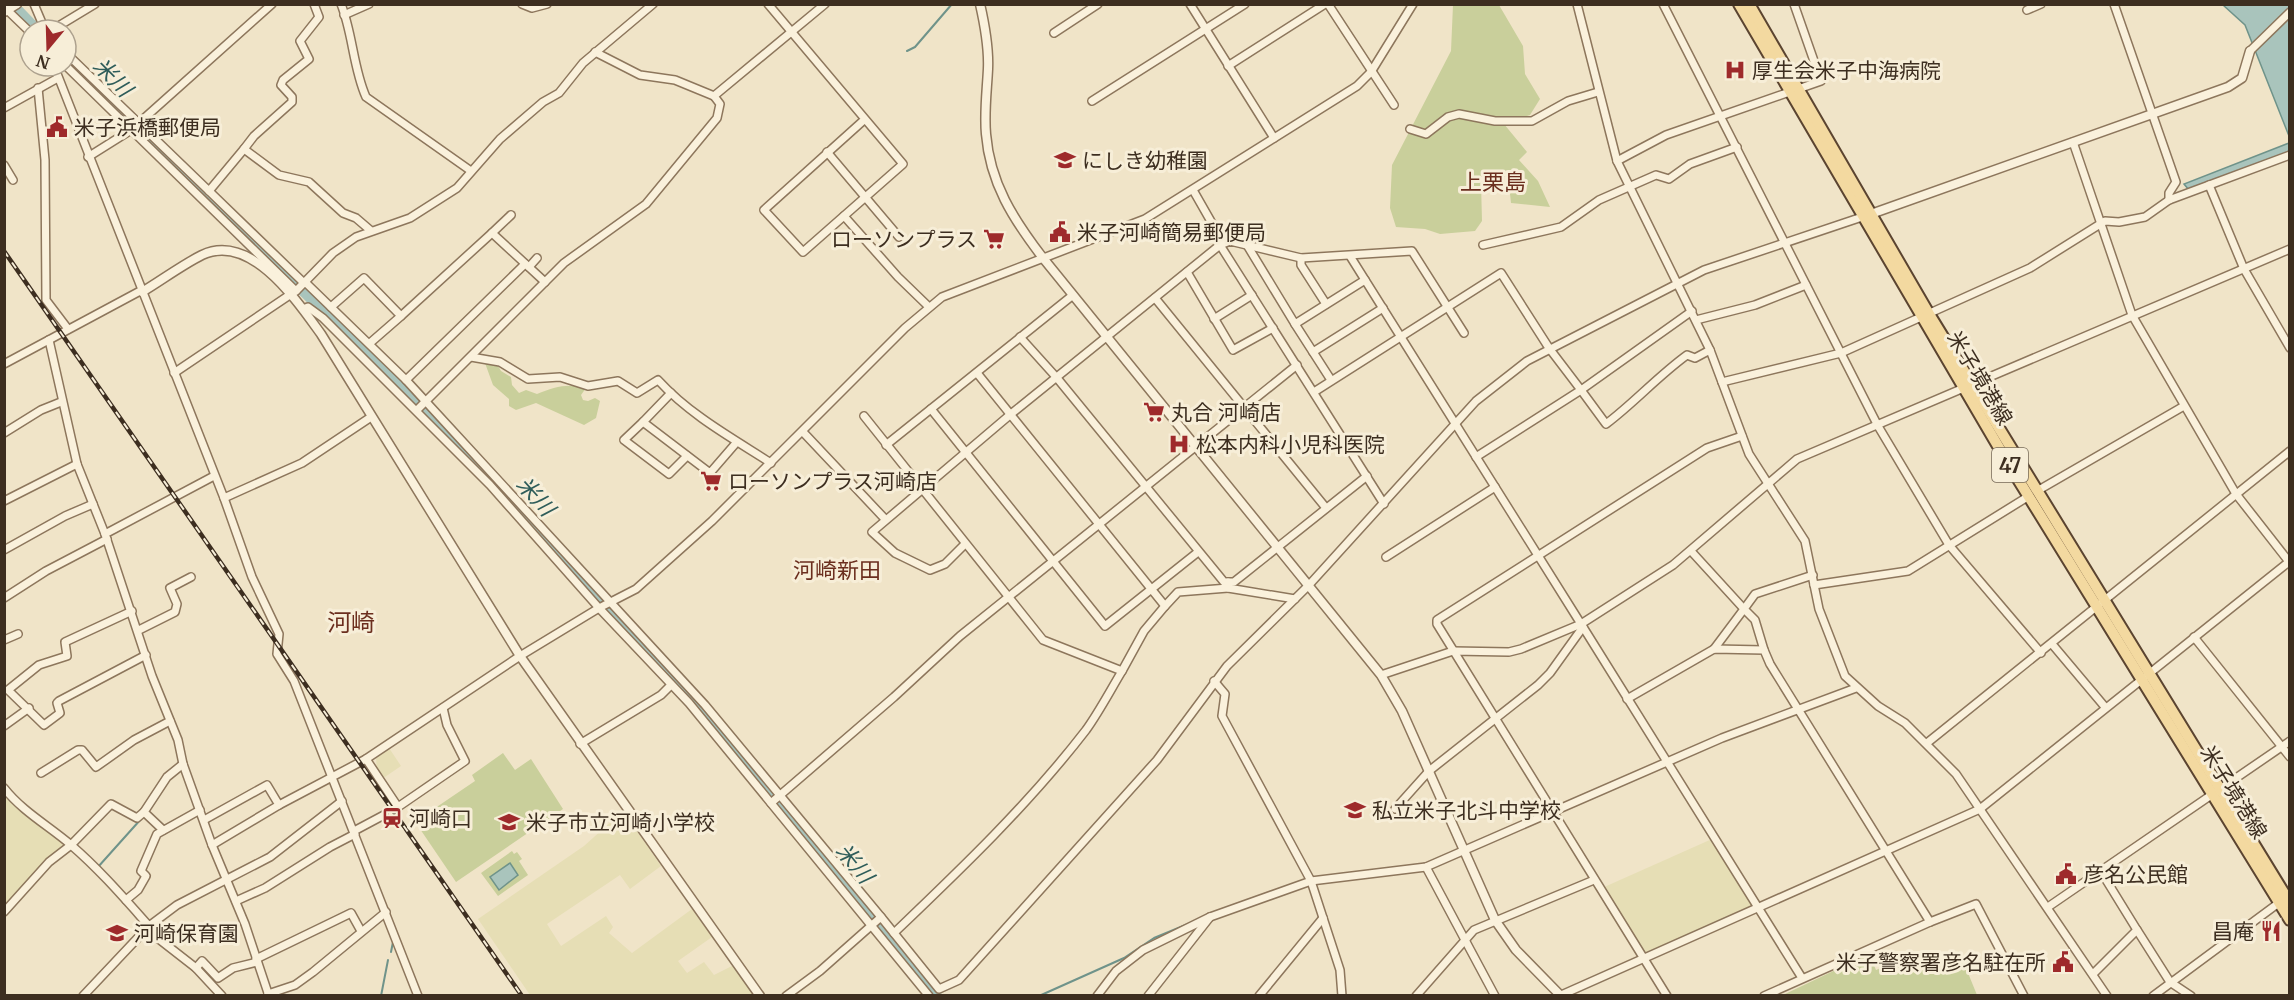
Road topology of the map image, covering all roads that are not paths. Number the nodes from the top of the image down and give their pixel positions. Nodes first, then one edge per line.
1 (34, 4) edge
2 (95, 4) edge
3 (273, 4) edge
4 (314, 4) edge
5 (341, 4) edge
6 (369, 4) edge
7 (522, 4) edge
8 (547, 4) edge
9 (653, 4) edge
10 (768, 4) edge
11 (825, 4) edge
12 (980, 4) edge
13 (1098, 4) edge
14 (1190, 4) edge
15 (1245, 4) edge
16 (1326, 4) edge
17 (1413, 4) edge
18 (1576, 4) edge
19 (1663, 4) edge
20 (1739, 4) edge
21 (1749, 4) edge
22 (1794, 4) edge
23 (2041, 4) edge
24 (2114, 4) edge
25 (2027, 10) dead end
26 (2289, 12) edge
27 (345, 15) junction
28 (40, 18) edge
29 (72, 18) edge
30 (1206, 29) junction
31 (791, 32) junction
32 (1054, 33) dead end
33 (2250, 51) joint
34 (595, 52) junction
35 (78, 65) edge
36 (1228, 66) junction
37 (1371, 72) junction
38 (58, 78) joint
39 (78, 78) edge
40 (38, 88) junction
41 (1794, 90) junction
42 (1598, 92) junction
43 (714, 96) junction
44 (1092, 101) dead end
45 (1394, 105) dead end
46 (4, 108) edge
47 (2152, 114) junction
48 (1720, 115) junction
49 (864, 120) junction
50 (138, 123) junction
51 (1410, 129) dead end
52 (130, 130) junction
53 (1274, 138) junction
54 (2073, 142) junction
55 (1737, 147) junction
56 (244, 149) junction
57 (827, 152) junction
58 (2289, 155) edge
59 (88, 156) junction
60 (1617, 161) junction
61 (4, 165) edge
62 (471, 171) junction
63 (13, 180) dead end
64 (2209, 185) junction
65 (1629, 189) junction
66 (1193, 190) junction
67 (209, 191) junction
68 (866, 197) junction
69 (2169, 200) junction
70 (511, 215) dead end
71 (1867, 215) junction
72 (844, 216) junction
73 (2100, 223) junction
74 (370, 230) junction
75 (492, 233) junction
76 (899, 237) dead end
77 (1786, 243) junction
78 (1220, 245) junction
79 (1247, 245) junction
80 (1483, 245) dead end
81 (2289, 249) edge
82 (1350, 256) junction
83 (537, 258) dead end
84 (1043, 258) junction
85 (1301, 258) junction
86 (527, 266) junction
87 (2244, 269) junction
88 (1187, 272) junction
89 (1365, 279) junction
90 (545, 282) junction
91 (1677, 285) junction
92 (1806, 285) junction
93 (299, 288) junction
94 (142, 291) junction
95 (1073, 295) junction
96 (1252, 295) junction
97 (1155, 298) junction
98 (1326, 304) junction
99 (331, 306) junction
100 (1448, 306) junction
101 (929, 307) junction
102 (1383, 308) junction
103 (303, 309) junction
104 (1692, 311) junction
105 (2132, 315) junction
106 (401, 316) junction
107 (1925, 316) junction
108 (1214, 319) junction
109 (1696, 321) junction
110 (1295, 324) junction
111 (1273, 328) junction
112 (68, 329) junction
113 (1464, 333) dead end
114 (1108, 336) junction
115 (1020, 337) junction
116 (1401, 337) junction
117 (49, 339) junction
118 (370, 343) junction
119 (1549, 348) junction
120 (2289, 348) edge
121 (1710, 350) junction
122 (1313, 352) junction
123 (1841, 353) junction
124 (471, 357) junction
125 (4, 364) edge
126 (1297, 365) junction
127 (977, 373) junction
128 (174, 374) junction
129 (1057, 378) junction
130 (406, 380) junction
131 (1331, 380) junction
132 (1722, 382) junction
133 (1968, 386) junction
134 (1581, 390) junction
135 (1314, 392) junction
136 (670, 393) junction
137 (61, 402) junction
138 (425, 402) junction
139 (2184, 406) junction
140 (1245, 407) junction
141 (931, 409) junction
142 (417, 410) junction
143 (1011, 414) junction
144 (864, 416) dead end
145 (371, 417) junction
146 (643, 422) junction
147 (1455, 424) junction
148 (1878, 426) junction
149 (803, 432) junction
150 (4, 433) edge
151 (1742, 435) junction
152 (736, 443) junction
153 (886, 445) junction
154 (1196, 446) junction
155 (2289, 451) edge
156 (966, 452) junction
157 (687, 456) junction
158 (1476, 457) junction
159 (771, 463) junction
160 (77, 465) junction
161 (214, 476) junction
162 (1367, 476) junction
163 (1766, 483) junction
164 (1146, 486) junction
165 (1495, 487) junction
166 (922, 488) junction
167 (2033, 494) junction
168 (2236, 494) junction
169 (224, 498) junction
170 (4, 501) edge
171 (93, 504) junction
172 (1384, 504) junction
173 (1326, 508) junction
174 (885, 519) junction
175 (1100, 525) junction
176 (106, 537) junction
177 (965, 544) junction
178 (1949, 545) junction
179 (1278, 548) junction
180 (4, 550) edge
181 (1691, 551) junction
182 (1198, 552) junction
183 (1538, 555) junction
184 (1386, 557) dead end
185 (1054, 561) junction
186 (2289, 562) edge
187 (1812, 575) junction
188 (191, 577) dead end
189 (1228, 585) junction
190 (1309, 585) junction
191 (1814, 585) junction
192 (1151, 589) junction
193 (1008, 597) junction
194 (4, 598) edge
195 (1295, 599) junction
196 (2100, 604) junction
197 (605, 605) junction
198 (1165, 606) junction
199 (1744, 609) junction
200 (132, 611) junction
201 (1582, 626) junction
202 (139, 630) junction
203 (18, 634) dead end
204 (2194, 637) junction
205 (4, 640) edge
206 (2052, 644) junction
207 (1714, 649) junction
208 (1764, 650) junction
209 (1453, 651) junction
210 (2041, 653) junction
211 (146, 655) junction
212 (520, 656) junction
213 (1122, 671) junction
214 (1381, 675) junction
215 (2144, 676) junction
216 (1214, 681) junction
217 (671, 685) junction
218 (1856, 688) junction
219 (6, 689) edge
220 (1627, 699) junction
221 (2105, 707) junction
222 (28, 708) junction
223 (443, 708) junction
224 (1799, 709) junction
225 (1495, 718) junction
226 (170, 721) junction
227 (4, 726) edge
228 (2289, 741) edge
229 (1926, 742) junction
230 (580, 744) junction
231 (2281, 746) junction
232 (2289, 757) edge
233 (366, 759) junction
234 (1667, 763) junction
235 (183, 764) junction
236 (1429, 771) junction
237 (41, 773) dead end
238 (333, 777) junction
239 (4, 788) edge
240 (2215, 791) junction
241 (780, 795) junction
242 (342, 801) junction
243 (771, 802) junction
244 (279, 805) junction
245 (1395, 809) dead end
246 (1980, 809) junction
247 (200, 810) junction
248 (144, 812) junction
249 (1553, 812) junction
250 (384, 815) dead end
251 (204, 820) junction
252 (163, 830) junction
253 (354, 832) junction
254 (71, 845) junction
255 (212, 845) junction
256 (1464, 852) junction
257 (1888, 852) junction
258 (1426, 867) junction
259 (2100, 870) junction
260 (225, 879) junction
261 (1594, 880) junction
262 (1311, 881) junction
263 (126, 900) junction
264 (2286, 900) edge
265 (236, 901) junction
266 (2048, 907) junction
267 (1758, 908) junction
268 (4, 912) edge
269 (386, 912) junction
270 (1210, 917) junction
271 (1323, 918) junction
272 (1494, 920) junction
273 (2289, 920) edge
274 (876, 921) junction
275 (1930, 922) junction
276 (147, 927) junction
277 (2137, 930) junction
278 (361, 931) junction
279 (894, 933) junction
280 (1465, 938) junction
281 (1645, 958) junction
282 (256, 960) junction
283 (198, 966) junction
284 (2093, 974) junction
285 (1802, 978) junction
286 (2170, 982) junction
287 (939, 989) junction
288 (268, 995) edge
289 (1560, 995) edge
290 (83, 996) edge
291 (222, 996) edge
292 (418, 996) edge
293 (760, 996) edge
294 (786, 996) edge
295 (929, 996) edge
296 (944, 996) edge
297 (1096, 996) edge
298 (1148, 996) edge
299 (1259, 996) edge
300 (1342, 996) edge
301 (1416, 996) edge
302 (1495, 996) edge
303 (1667, 996) edge
304 (1764, 996) edge
305 (2024, 996) edge
306 (2107, 996) edge
307 (2152, 996) edge
308 (2191, 996) edge

1 - 28 street
2 - 29 street
3 - 50 street
4 - 56 street
5 - 27 street
6 - 27 street
7 - 8 street
9 - 34 street
10 - 31 street
11 - 31 street
12 - 84 street
13 - 32 street
14 - 30 street
15 - 30 street
16 - 36 street
16 - 37 street
17 - 37 street
18 - 42 street
19 - 48 street
20 - 41 main road, 米子境港線 / 47
21 - 41 main road, 米子境港線 / 47
22 - 41 street
23 - 25 street
24 - 47 street
26 - 33 street
27 - 62 street
30 - 36 street
30 - 44 street
31 - 43 street
31 - 49 street
33 - 47 street
34 - 43 street
34 - 62 street
35 - 50 street
36 - 53 street
37 - 45 street
37 - 53 street
38 - 40 street
38 - 59 street
39 - 52 street
40 - 46 street
40 - 112 street
41 - 48 street
41 - 71 main road, 米子境港線 / 47
42 - 51 street
42 - 60 street
43 - 90 street
47 - 54 street
47 - 69 street
48 - 55 street
48 - 60 street
49 - 57 street
49 - 68 street
50 - 52 street
50 - 67 street
52 - 59 street
52 - 93 street
53 - 66 street
54 - 71 street
54 - 73 street
55 - 65 street
55 - 77 street
56 - 67 street
56 - 74 street
57 - 68 street
57 - 72 street
58 - 64 street
59 - 94 street
60 - 65 street
61 - 63 street
62 - 74 street
64 - 69 street
64 - 87 street
65 - 80 street
65 - 91 street
66 - 78 street
66 - 84 street
67 - 93 street
68 - 72 street
68 - 76 street
69 - 73 street
70 - 75 street
71 - 77 street
71 - 107 main road, 米子境港線 / 47
72 - 101 street
73 - 105 street
73 - 107 street
74 - 93 street
75 - 86 street
75 - 106 street
77 - 91 street
77 - 92 street
78 - 79 street
78 - 88 street
78 - 96 street
79 - 85 street
79 - 110 street
81 - 87 street
82 - 85 street
82 - 89 street
82 - 100 street
83 - 86 street
84 - 95 street
84 - 101 street
85 - 98 street
86 - 90 street
86 - 130 street
87 - 105 street
87 - 120 street
88 - 97 street
88 - 108 street
89 - 98 street
89 - 102 street
90 - 124 street
91 - 104 street
91 - 119 street
92 - 109 street
92 - 123 street
93 - 94 street
93 - 99 street
93 - 103 street
93 - 128 street
94 - 112 street
94 - 128 street
95 - 114 street
95 - 115 street
96 - 108 street
96 - 111 street
97 - 114 street
97 - 140 street
98 - 110 street
99 - 106 street
99 - 118 street
100 - 113 street
100 - 116 street
100 - 119 street
101 - 149 street
102 - 116 street
102 - 122 street
103 - 142 street
103 - 145 street
104 - 109 street
104 - 134 street
105 - 133 street
105 - 139 street
106 - 118 street
107 - 123 street
107 - 133 main road, 米子境港線 / 47
108 - 111 street
109 - 121 street
110 - 122 street
111 - 126 street
112 - 117 street
114 - 129 street
114 - 154 street
115 - 127 street
115 - 129 street
116 - 131 street
116 - 147 street
117 - 125 street
117 - 137 street
118 - 130 street
119 - 134 street
119 - 147 street
121 - 132 street
121 - 134 street
122 - 131 street
123 - 132 street
123 - 148 street
124 - 136 street
124 - 138 street
126 - 135 street
126 - 140 street
127 - 141 street
127 - 143 street
128 - 161 street
129 - 143 street
129 - 164 street
130 - 138 street
131 - 135 street
132 - 151 street
133 - 148 street
133 - 167 main road, 米子境港線 / 47
134 - 158 street
135 - 162 street
136 - 146 street
136 - 152 street
137 - 150 street
137 - 160 street
138 - 142 street
138 - 197 street
139 - 167 street
139 - 168 street
140 - 154 street
140 - 173 street
141 - 153 street
141 - 156 street
142 - 197 street
143 - 156 street
143 - 175 street
144 - 153 street
145 - 169 street
145 - 212 street
146 - 157 street
146 - 157 street
147 - 158 street
147 - 172 street
148 - 163 street
148 - 178 street
149 - 159 street
149 - 174 street
151 - 163 street
151 - 183 street
152 - 157 street
152 - 159 street
153 - 166 street
154 - 164 street
154 - 179 street
155 - 168 street
156 - 166 street
156 - 185 street
158 - 165 street
159 - 197 street
160 - 170 street
160 - 171 street
161 - 169 street
161 - 176 street
162 - 172 street
162 - 173 street
163 - 181 street
163 - 187 street
164 - 175 street
164 - 182 street
165 - 183 street
165 - 184 street
166 - 174 street
166 - 177 street
167 - 178 street
167 - 196 main road, 米子境港線 / 47
168 - 186 street
168 - 196 street
169 - 238 street
171 - 176 street
171 - 180 street
172 - 190 street
173 - 179 street
174 - 177 street
175 - 185 street
175 - 192 street
176 - 194 street
176 - 200 street
177 - 193 street
178 - 191 street
178 - 210 street
179 - 189 street
179 - 190 street
181 - 199 street
181 - 201 street
182 - 189 street
182 - 192 street
183 - 201 street
183 - 209 street
185 - 192 street
185 - 193 street
186 - 204 street
187 - 191 street
187 - 199 street
188 - 202 street
189 - 195 street
189 - 198 street
190 - 195 street
190 - 214 street
191 - 218 street
192 - 198 street
193 - 213 street
193 - 241 street
195 - 216 street
196 - 206 street
196 - 215 main road, 米子境港線 / 47
197 - 212 street
197 - 217 street
197 - 241 street
198 - 213 street
199 - 207 street
199 - 208 street
200 - 202 street
200 - 219 street
201 - 209 street
201 - 220 street
201 - 225 street
202 - 211 street
203 - 205 street
204 - 215 street
204 - 231 street
206 - 210 street
206 - 221 street
207 - 208 street
207 - 220 street
208 - 224 street
209 - 214 street
209 - 225 street
210 - 229 street
211 - 222 street
211 - 226 street
212 - 223 street
212 - 230 street
213 - 279 street
214 - 236 street
215 - 221 street
215 - 240 main road, 米子境港線 / 47
216 - 262 street
216 - 287 street
217 - 230 street
217 - 243 street
218 - 224 street
218 - 229 street
219 - 222 street
220 - 234 street
221 - 246 street
222 - 227 street
223 - 233 street
223 - 233 street
224 - 234 street
224 - 257 street
225 - 236 street
225 - 249 street
226 - 235 street
226 - 237 street
228 - 231 street
229 - 246 street
230 - 293 street
231 - 232 street
231 - 240 street
233 - 238 street
234 - 249 street
234 - 267 street
235 - 247 street
235 - 248 street
236 - 245 street
236 - 256 street
238 - 242 street
238 - 244 street
239 - 254 street
240 - 259 street
240 - 264 main road, 米子境港線 / 47
241 - 243 street
241 - 274 street
242 - 253 street
242 - 260 street
243 - 274 street
244 - 251 street
244 - 255 street
246 - 257 street
246 - 266 street
247 - 251 street
247 - 252 street
248 - 252 street
248 - 254 street
249 - 256 street
249 - 261 street
250 - 253 street
251 - 255 street
252 - 263 street
253 - 265 street
253 - 269 street
254 - 263 street
254 - 268 street
255 - 260 street
256 - 258 street
256 - 272 street
257 - 267 street
257 - 275 street
258 - 262 street
258 - 280 street
259 - 266 street
259 - 277 street
260 - 265 street
260 - 276 street
261 - 272 street
261 - 281 street
262 - 270 street
262 - 271 street
263 - 276 street
264 - 273 main road, 米子境港線 / 47
264 - 286 street
265 - 282 street
266 - 284 street
267 - 281 street
267 - 285 street
269 - 278 street
269 - 292 street
270 - 297 street
270 - 298 street
271 - 299 street
271 - 300 street
272 - 280 street
272 - 289 street
274 - 279 street
274 - 294 street
274 - 295 street
275 - 285 street
275 - 305 street
276 - 283 street
276 - 290 street
277 - 284 street
277 - 286 street
278 - 282 street
278 - 288 street
279 - 287 street
280 - 301 street
280 - 302 street
281 - 289 street
281 - 303 street
282 - 283 street
282 - 288 street
283 - 291 street
284 - 306 street
285 - 304 street
286 - 307 street
286 - 308 street
287 - 296 street

